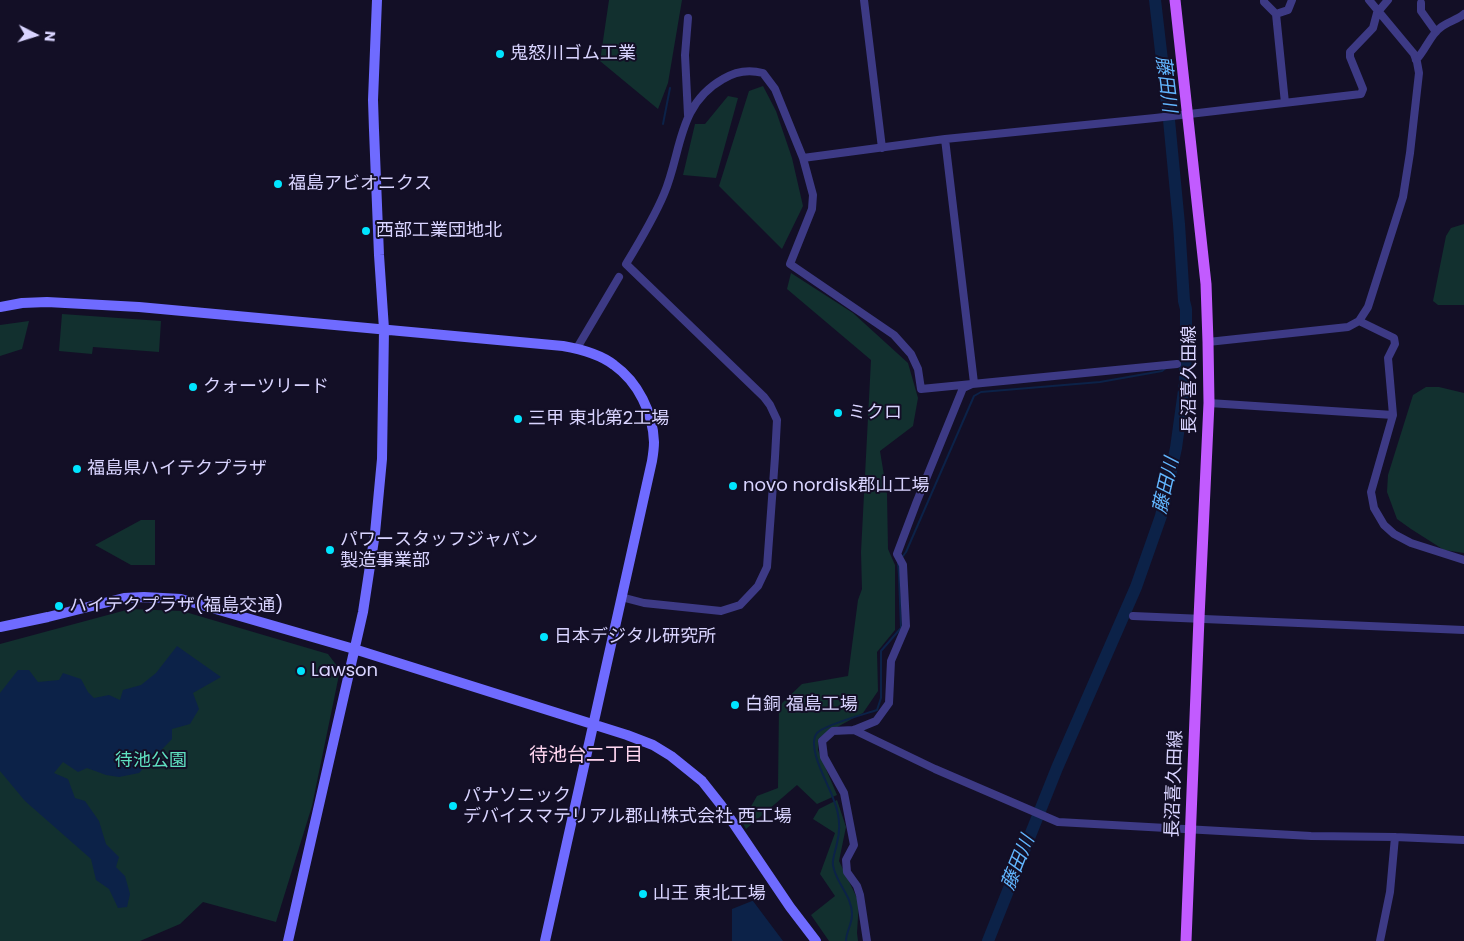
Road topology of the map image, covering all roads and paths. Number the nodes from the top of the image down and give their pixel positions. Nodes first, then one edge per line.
1 (376, 0) edge
2 (864, 0) edge
3 (1175, 0) edge
4 (1264, 0) edge
5 (1292, 0) edge
6 (1370, 0) edge
7 (1388, 0) edge
8 (1421, 1) edge
9 (1379, 11) junction
10 (1276, 14) junction
11 (1464, 14) edge
12 (688, 18) dead end
13 (1436, 32) junction
14 (1416, 60) junction
15 (1285, 103) junction
16 (1185, 114) junction
17 (688, 118) junction
18 (945, 139) junction
19 (882, 148) junction
20 (803, 158) junction
21 (619, 277) dead end
22 (0, 307) edge
23 (1359, 321) junction
24 (384, 329) junction
25 (1208, 342) junction
26 (577, 348) junction
27 (1177, 364) dead end
28 (974, 383) junction
29 (1209, 403) junction
30 (1393, 415) junction
31 (1464, 560) edge
32 (621, 597) junction
33 (1133, 616) dead end
34 (1199, 618) junction
35 (0, 627) edge
36 (1464, 630) edge
37 (354, 649) junction
38 (593, 725) junction
39 (854, 730) junction
40 (1191, 829) junction
41 (1396, 837) junction
42 (1464, 839) edge
43 (288, 941) edge
44 (545, 941) edge
45 (816, 941) edge
46 (867, 941) edge
47 (1186, 941) edge
48 (1380, 941) edge

1 - 24 street
2 - 19 street
3 - 16 main road, 長沼喜久田線
4 - 10 street
5 - 10 street
6 - 9 street
7 - 9 street
8 - 13 street
9 - 14 street
9 - 15 street
10 - 15 street
11 - 13 street
12 - 17 street
13 - 14 street
14 - 23 street
15 - 16 street
16 - 18 street
16 - 25 main road, 長沼喜久田線
17 - 20 street
17 - 32 street
18 - 19 street
18 - 28 street
19 - 20 street
20 - 28 street
21 - 26 street
22 - 24 street
23 - 25 street
23 - 30 street
24 - 26 street
24 - 37 street
25 - 29 main road, 長沼喜久田線
26 - 32 street
27 - 28 street
28 - 39 street
29 - 30 street
29 - 34 main road, 長沼喜久田線
30 - 31 street
32 - 38 street
33 - 34 street
34 - 36 street
34 - 40 main road, 長沼喜久田線
35 - 37 street
37 - 38 street
37 - 43 street
38 - 44 street
38 - 45 street
39 - 40 street
39 - 46 street
40 - 41 street
40 - 47 main road, 長沼喜久田線
41 - 42 street
41 - 48 street

